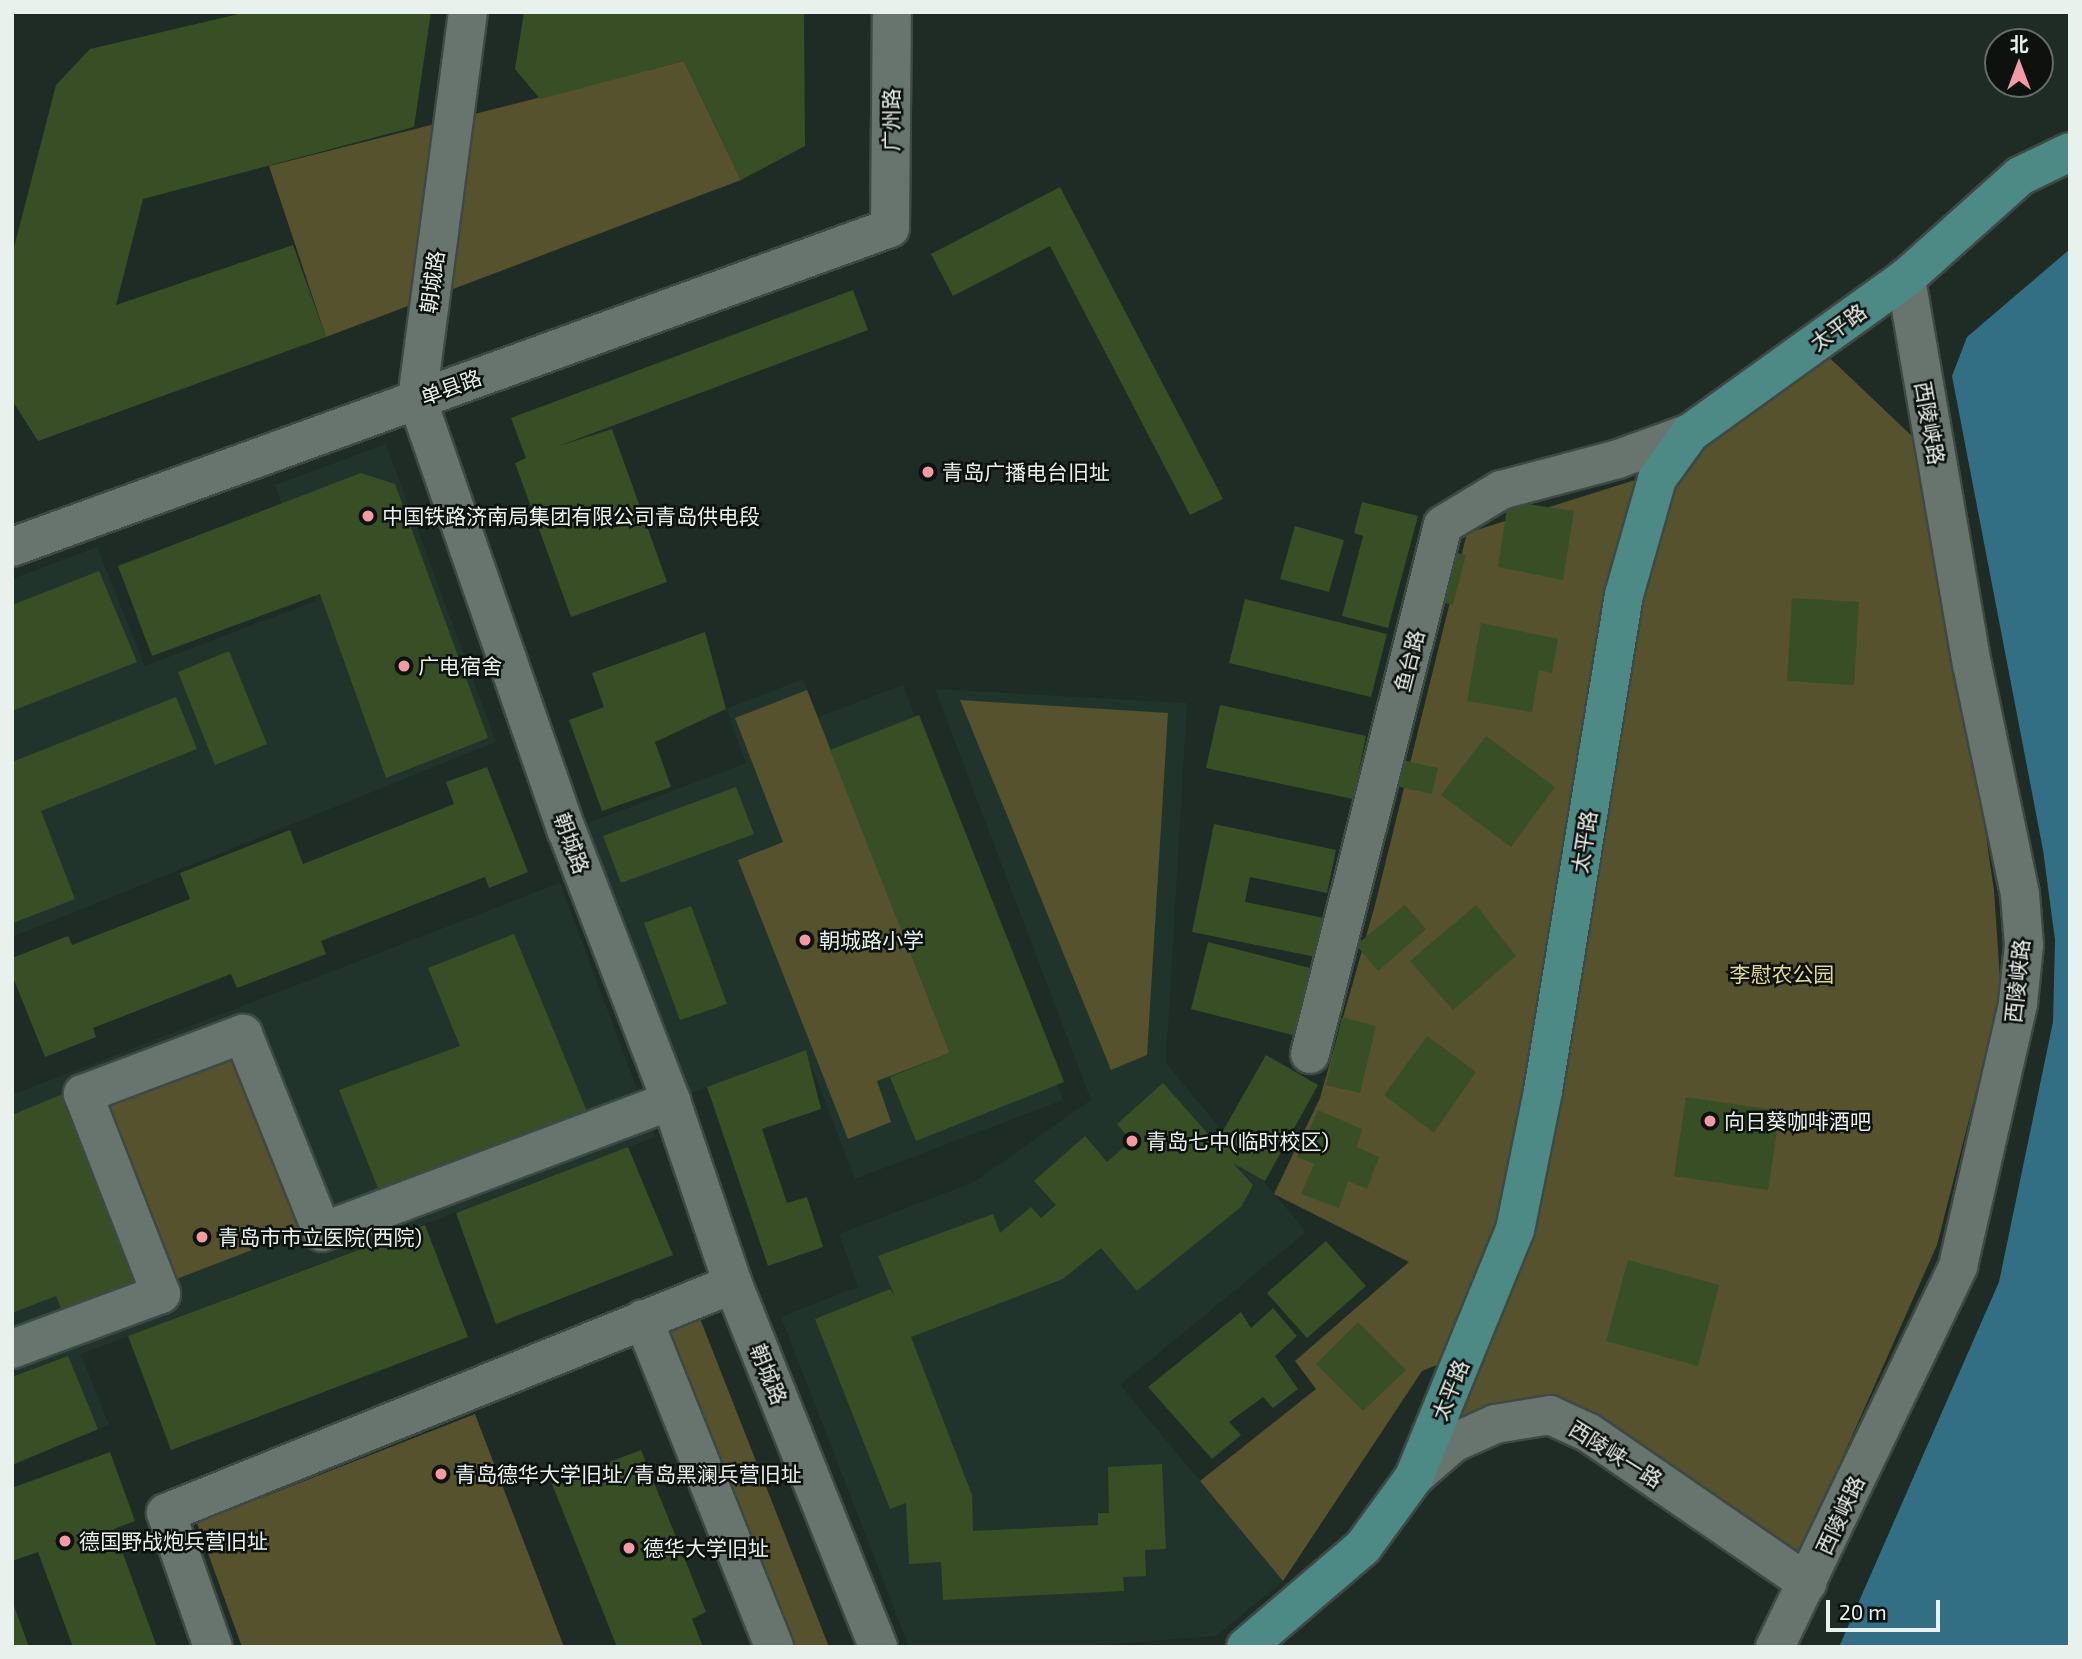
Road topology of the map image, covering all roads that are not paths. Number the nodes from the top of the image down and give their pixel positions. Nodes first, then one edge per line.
1 (468, 12) edge
2 (891, 12) edge
3 (2070, 152) edge
4 (890, 228) joint
5 (1906, 278) junction
6 (417, 399) junction
7 (1690, 433) junction
8 (12, 547) edge
9 (1310, 1054) dead end
10 (671, 1101) junction
11 (733, 1284) junction
12 (643, 1319) junction
13 (12, 1349) edge
14 (1414, 1477) junction
15 (1807, 1583) junction
16 (213, 1647) edge
17 (774, 1647) edge
18 (878, 1647) edge
19 (1246, 1647) edge
20 (1775, 1647) edge

1 - 6 street, 朝城路
2 - 4 street, 广州路
3 - 5 main road, 太平路
4 - 6 street, 单县路
5 - 7 main road, 太平路
5 - 15 street, 西陵峡路
6 - 8 street, 单县路
6 - 10 street, 朝城路
7 - 9 street, 鱼台路
7 - 14 main road, 太平路
10 - 11 street, 朝城路
10 - 13 street
11 - 12 street
11 - 18 street, 朝城路
12 - 16 street
12 - 17 street
14 - 15 street, 西陵峡一路
14 - 19 main road, 太平路
15 - 20 street, 西陵峡路

